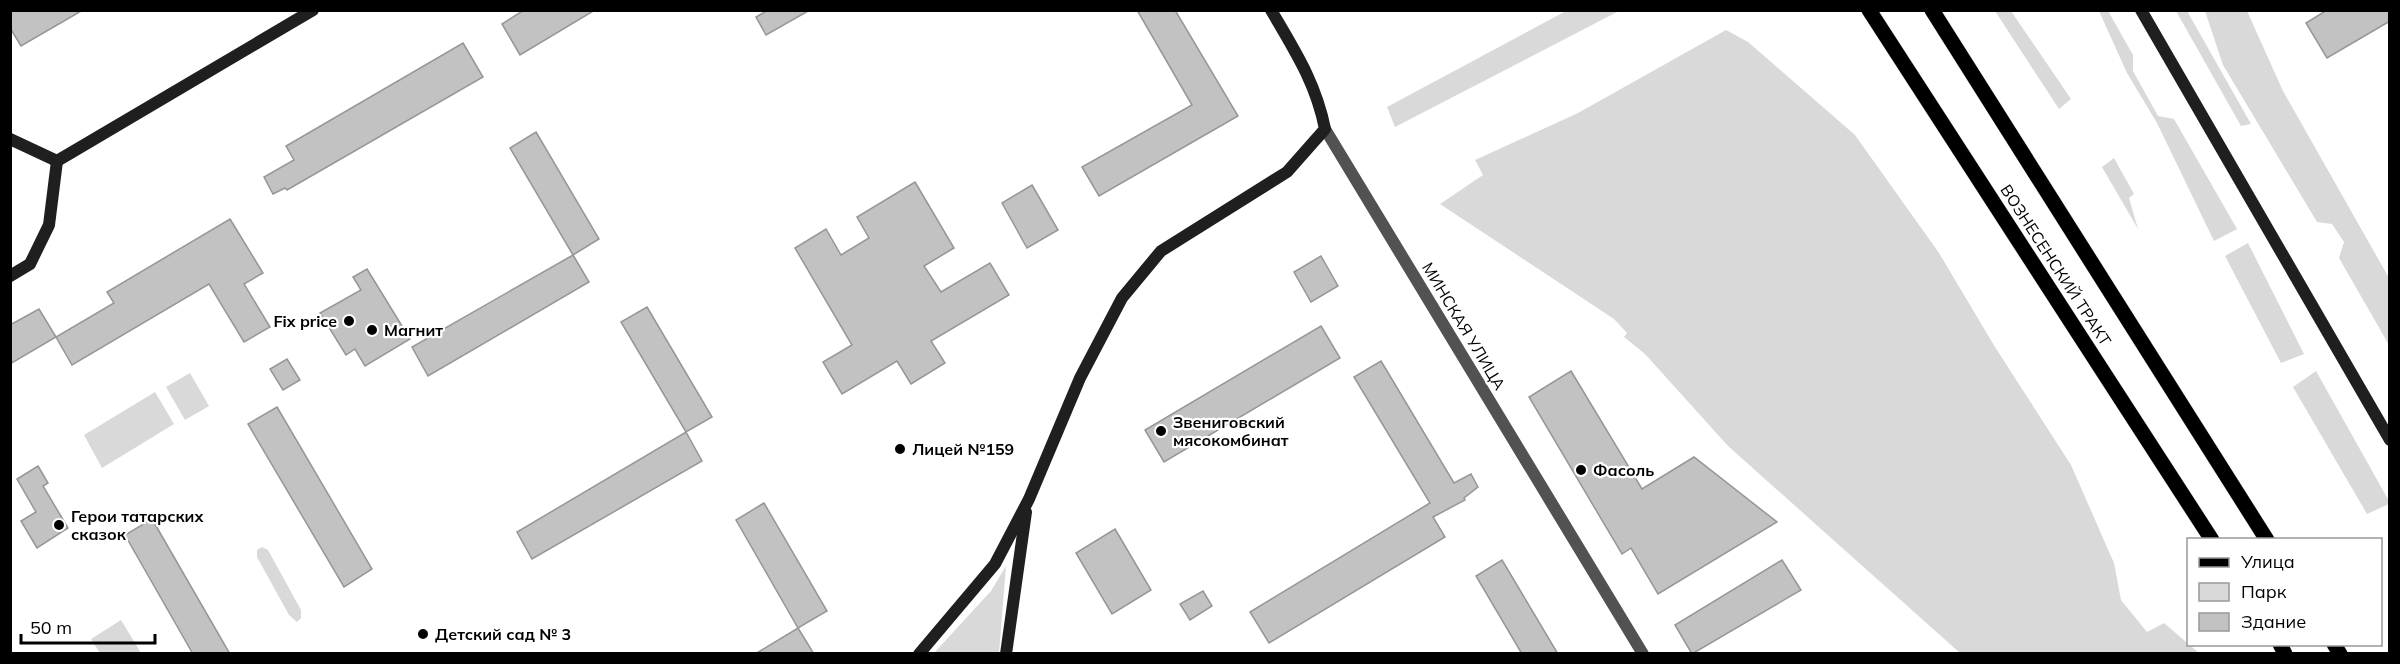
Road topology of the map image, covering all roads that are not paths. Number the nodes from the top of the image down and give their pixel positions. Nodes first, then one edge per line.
1 (314, 10) edge
2 (1271, 10) edge
3 (1869, 10) edge
4 (1932, 10) edge
5 (2141, 10) edge
6 (1325, 129) junction
7 (10, 139) edge
8 (57, 161) junction
9 (10, 276) edge
10 (2390, 440) edge
11 (1029, 499) junction
12 (2211, 538) edge
13 (2266, 538) edge
14 (919, 654) edge
15 (1006, 654) edge
16 (1643, 654) edge

1 - 8 street
2 - 6 street, МИНСКАЯ УЛИЦА
3 - 12 main road, ВОЗНЕСЕНСКИЙ ТРАКТ
4 - 13 main road, ВОЗНЕСЕНСКИЙ ТРАКТ
5 - 10 street
6 - 11 street
6 - 16 street, МИНСКАЯ УЛИЦА
7 - 8 street
8 - 9 street
11 - 14 street
11 - 15 street

